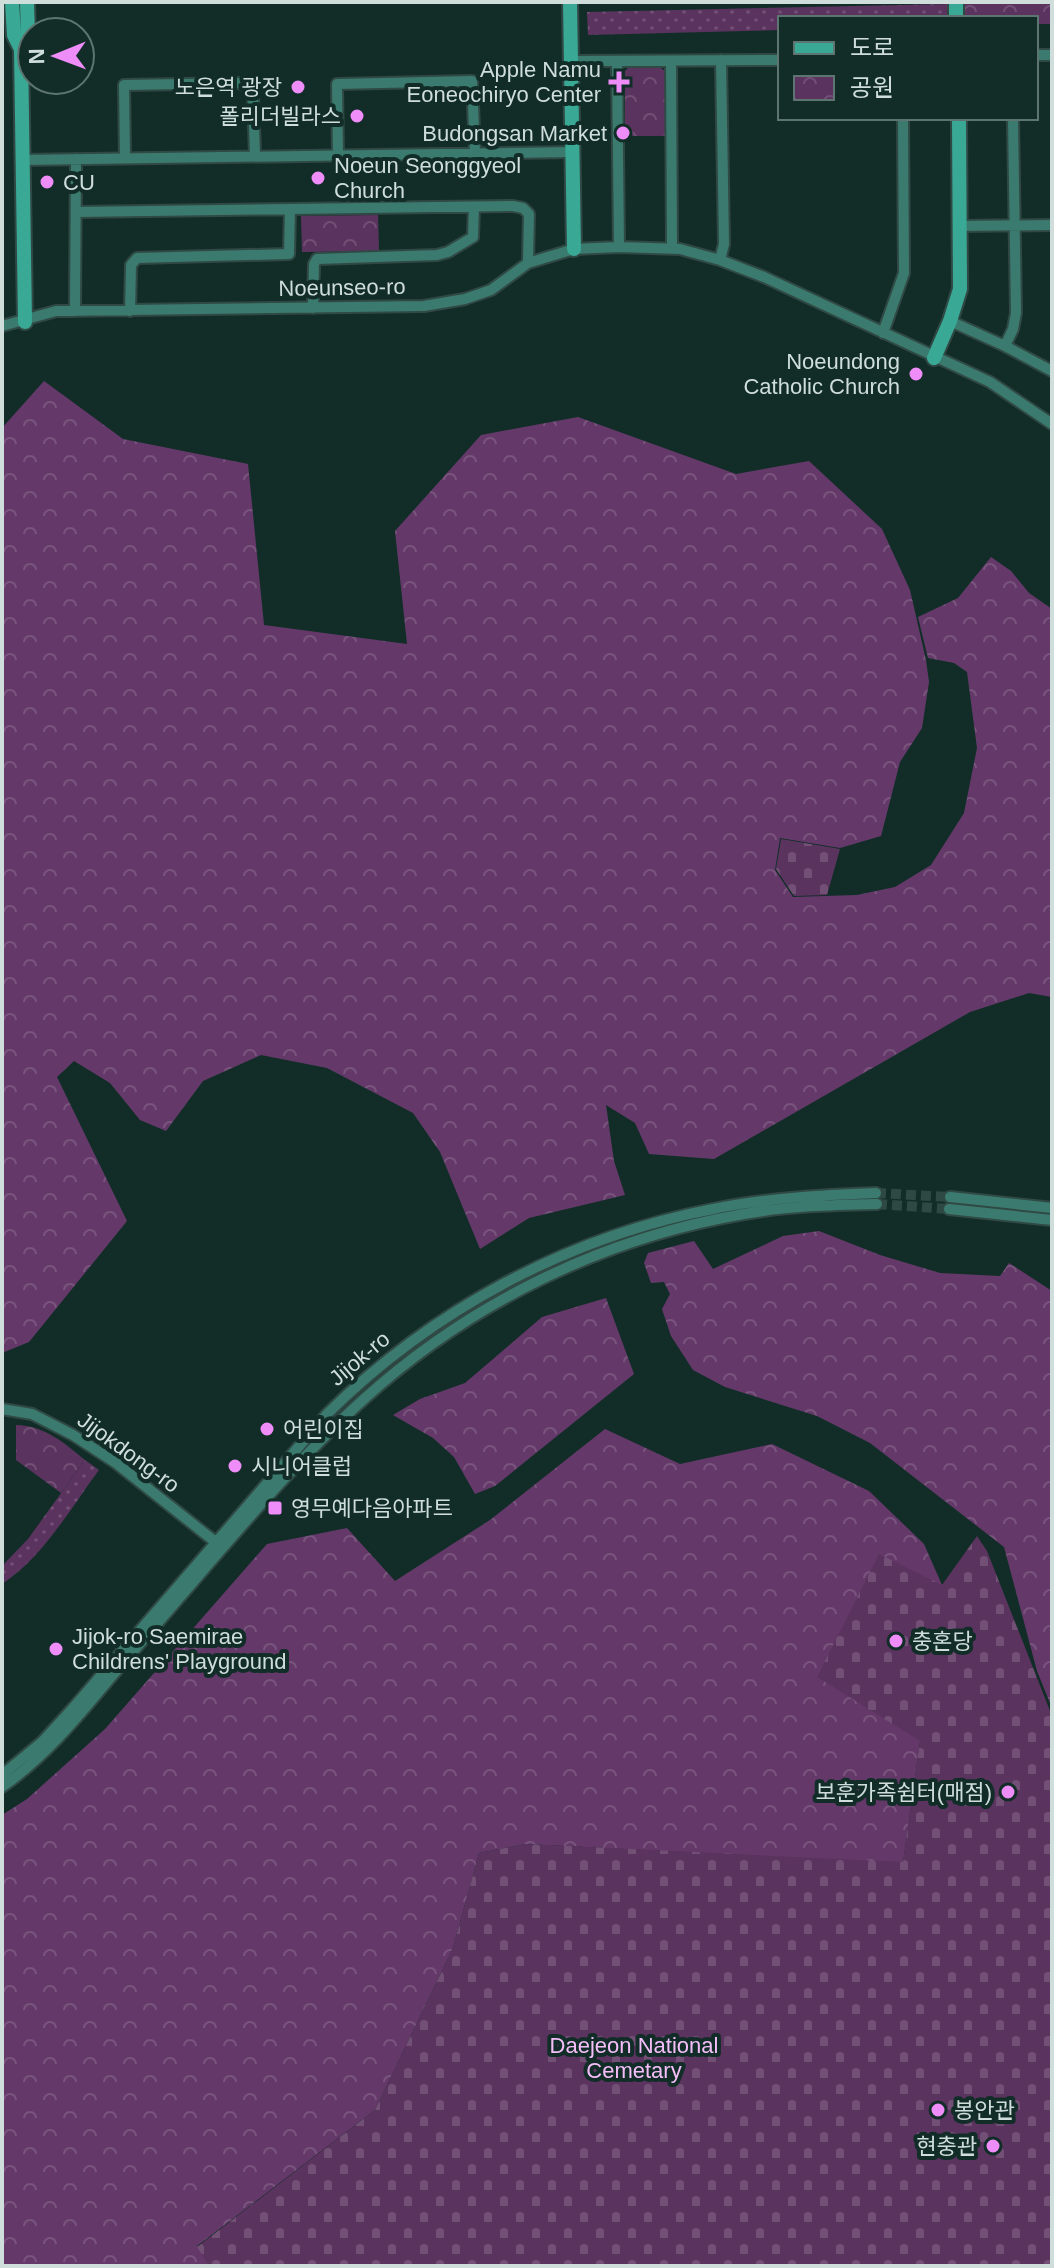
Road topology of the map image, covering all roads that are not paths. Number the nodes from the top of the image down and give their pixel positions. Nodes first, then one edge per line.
1 (12, 2) edge
2 (570, 2) edge
3 (16, 39) edge
4 (721, 60) junction
5 (778, 60) edge
6 (571, 61) junction
7 (671, 61) junction
8 (617, 62) junction
9 (21, 96) edge
10 (903, 120) edge
11 (959, 120) edge
12 (1013, 120) edge
13 (573, 152) junction
14 (475, 153) junction
15 (338, 155) junction
16 (255, 156) junction
17 (125, 158) junction
18 (76, 159) junction
19 (22, 160) junction
20 (474, 207) junction
21 (290, 210) junction
22 (76, 212) junction
23 (1015, 225) junction
24 (1052, 225) edge
25 (961, 226) junction
26 (619, 247) junction
27 (672, 248) junction
28 (574, 249) junction
29 (720, 260) junction
30 (528, 263) junction
31 (313, 308) junction
32 (75, 311) junction
33 (130, 311) junction
34 (950, 321) junction
35 (25, 322) junction
36 (2, 326) edge
37 (883, 333) junction
38 (1005, 346) junction
39 (934, 358) junction
40 (1052, 369) edge
41 (1052, 424) edge
42 (950, 1197) tunnel mouth
43 (876, 1198) tunnel mouth
44 (1052, 1208) edge
45 (949, 1209) tunnel mouth
46 (1052, 1220) edge
47 (2, 1409) edge
48 (126, 1453) dead end
49 (116, 1463) junction
50 (219, 1545) junction
51 (2, 1775) edge
52 (2, 1787) edge

1 - 3 street
2 - 6 street
4 - 5 street
4 - 7 street
4 - 29 street
6 - 8 street
6 - 13 street
7 - 8 street
7 - 27 street
8 - 26 street
9 - 19 street
10 - 37 street
11 - 25 street
12 - 23 street
13 - 14 street
13 - 28 street
14 - 15 street
14 - 15 street
15 - 16 street
16 - 17 street
16 - 17 street
17 - 18 street
18 - 19 street
18 - 22 street
19 - 35 street
20 - 21 street
20 - 30 street
20 - 31 street
21 - 22 street
21 - 33 street
22 - 32 street
23 - 24 street
23 - 25 street
23 - 38 street
25 - 34 street
26 - 27 street, Noeunseo-ro
26 - 28 street, Noeunseo-ro
27 - 29 street, Noeunseo-ro
28 - 30 street, Noeunseo-ro
29 - 37 street, Noeunseo-ro
30 - 31 street, Noeunseo-ro
31 - 33 street, Noeunseo-ro
32 - 33 street, Noeunseo-ro
32 - 35 street, Noeunseo-ro
34 - 38 street
34 - 39 street
35 - 36 street, Noeunseo-ro
37 - 39 street, Noeunseo-ro
38 - 40 street
39 - 41 street, Noeunseo-ro
42 - 44 street
43 - 50 street, Jijok-ro
45 - 46 street
47 - 49 street, Jijokdong-ro
48 - 49 street
49 - 50 street, Jijokdong-ro
50 - 51 street, Jijok-ro
50 - 52 street, Jijok-ro

